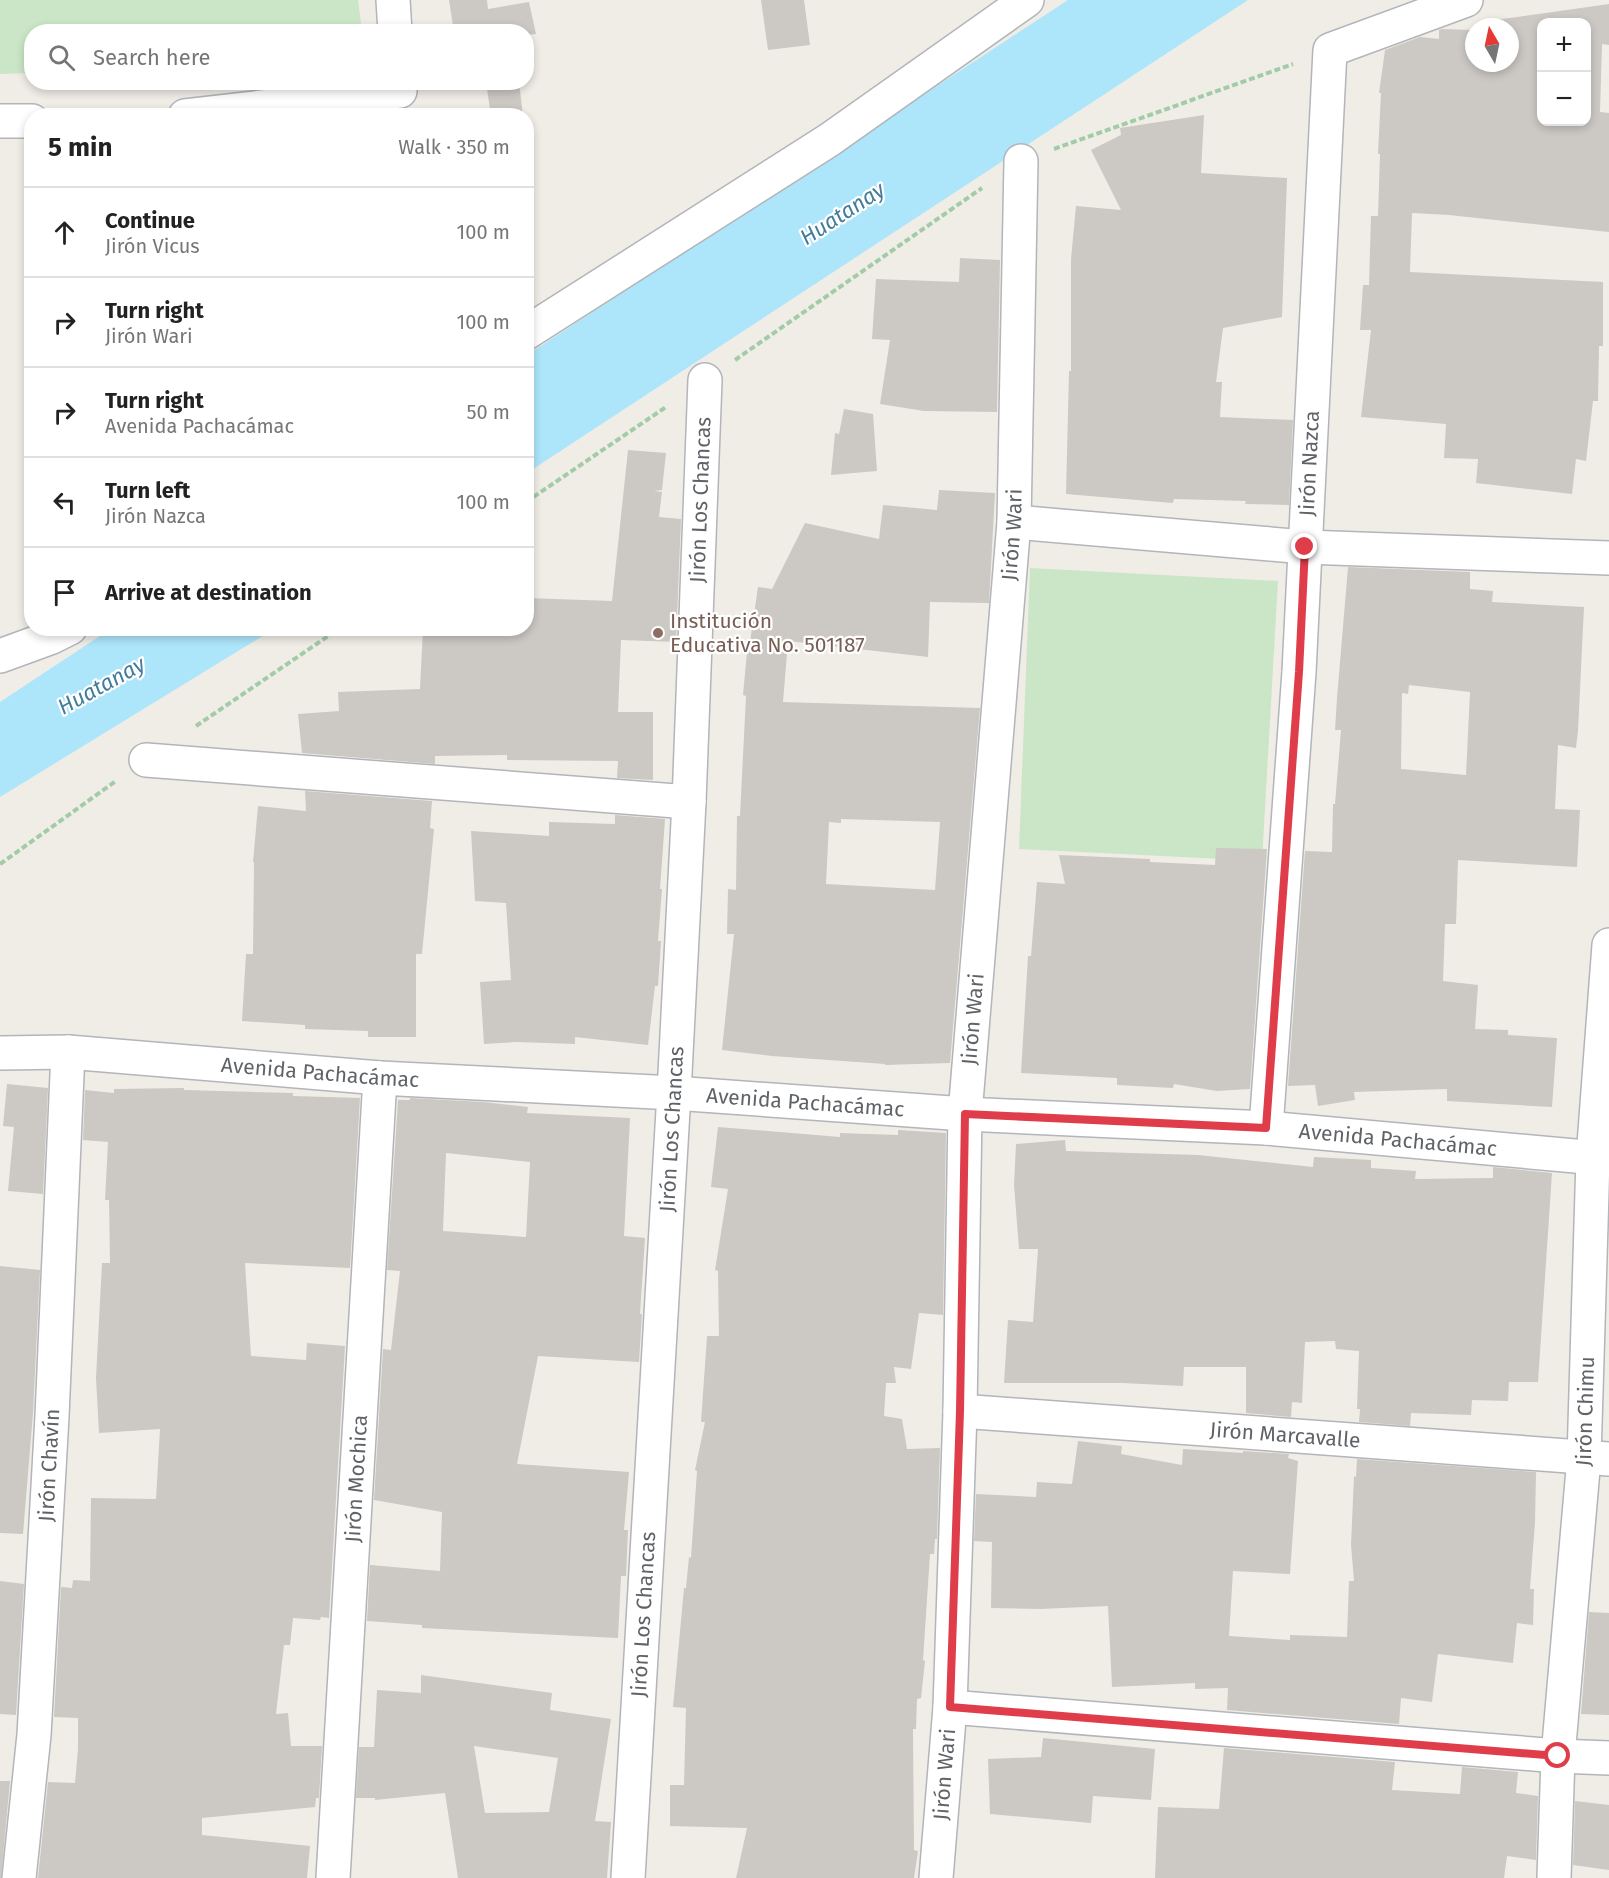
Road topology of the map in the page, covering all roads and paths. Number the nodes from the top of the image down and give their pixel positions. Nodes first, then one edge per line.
1 (393, 0) edge
2 (1027, 0) edge
3 (1466, 0) edge
4 (394, 24) edge
5 (1330, 50) junction
6 (400, 96) edge
7 (271, 108) edge
8 (0, 121) edge
9 (24, 121) edge
10 (1021, 162) junction
11 (534, 328) edge
12 (705, 380) junction
13 (534, 497) edge
14 (1014, 522) junction
15 (1305, 547) junction
16 (1609, 558) edge
17 (54, 636) edge
18 (0, 656) edge
19 (146, 760) dead end
20 (689, 802) junction
21 (1609, 945) edge
22 (68, 1052) junction
23 (0, 1053) edge
24 (380, 1078) junction
25 (675, 1093) junction
26 (965, 1114) junction
27 (1266, 1128) junction
28 (1601, 1158) edge
29 (960, 1411) junction
30 (1597, 1459) edge
31 (950, 1707) junction
32 (1558, 1756) junction
33 (1609, 1758) edge
34 (19, 1878) edge
35 (333, 1878) edge
36 (627, 1878) edge
37 (936, 1878) edge
38 (1554, 1878) edge

1 - 4 street
2 - 11 street
3 - 5 street
5 - 10 path
5 - 15 street, Jirón Nazca
6 - 7 street
8 - 9 street
10 - 12 path
10 - 14 street, Jirón Wari
12 - 13 path
12 - 20 street, Jirón Los Chancas
14 - 15 street
14 - 26 street, Jirón Wari
15 - 16 street
15 - 27 street, Jirón Nazca
17 - 18 street
19 - 20 street
20 - 25 street, Jirón Los Chancas
21 - 28 street, Jirón Chimu
22 - 23 street, Avenida Pachacámac
22 - 24 street, Avenida Pachacámac
22 - 34 street, Jirón Chavín
24 - 25 street, Avenida Pachacámac
24 - 35 street, Jirón Mochica
25 - 26 street, Avenida Pachacámac
25 - 36 street, Jirón Los Chancas
26 - 27 street, Avenida Pachacámac
26 - 29 street, Jirón Wari
27 - 28 street, Avenida Pachacámac
28 - 30 street, Jirón Chimu
29 - 30 street, Jirón Marcavalle
29 - 31 street, Jirón Wari
30 - 32 street, Jirón Chimu
31 - 32 street
31 - 37 street, Jirón Wari
32 - 33 street
32 - 38 street, Jirón Chimu

